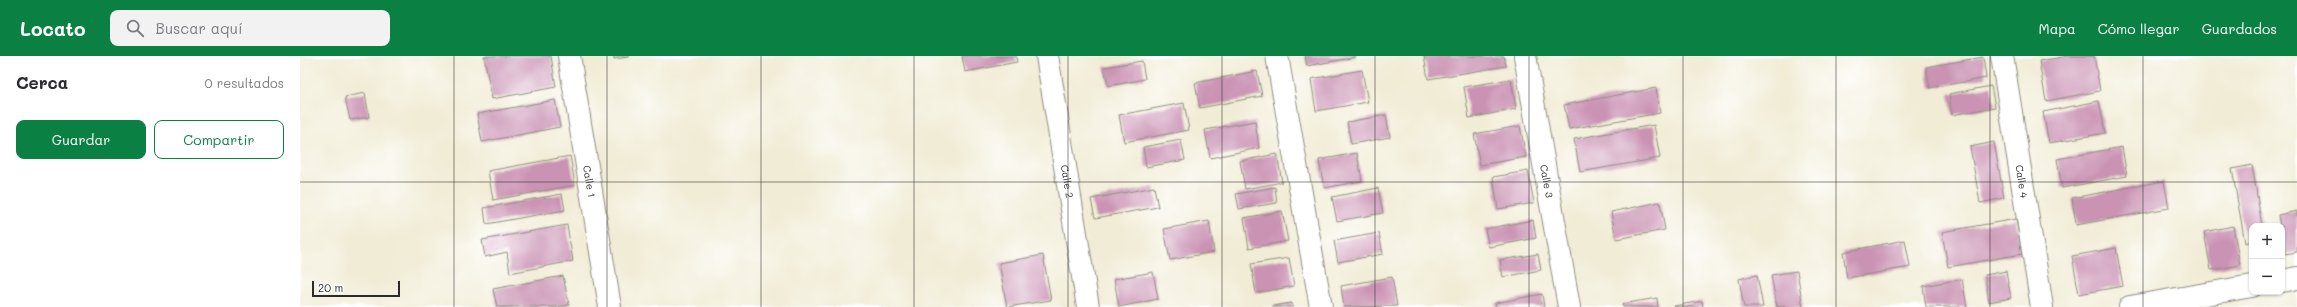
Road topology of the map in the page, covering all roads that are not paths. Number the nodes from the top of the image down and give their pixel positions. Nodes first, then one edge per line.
1 (569, 56) edge
2 (1047, 56) edge
3 (1277, 56) edge
4 (1526, 56) edge
5 (2002, 56) edge
6 (2297, 278) edge
7 (2285, 280) edge
8 (2249, 287) edge
9 (610, 307) edge
10 (1088, 307) edge
11 (1321, 307) edge
12 (1569, 307) edge
13 (2042, 307) edge
14 (2130, 307) edge

1 - 9 street, Calle 1
2 - 10 street, Calle 2
3 - 11 street
4 - 12 street, Calle 3
5 - 13 street, Calle 4
6 - 7 street
8 - 14 street

